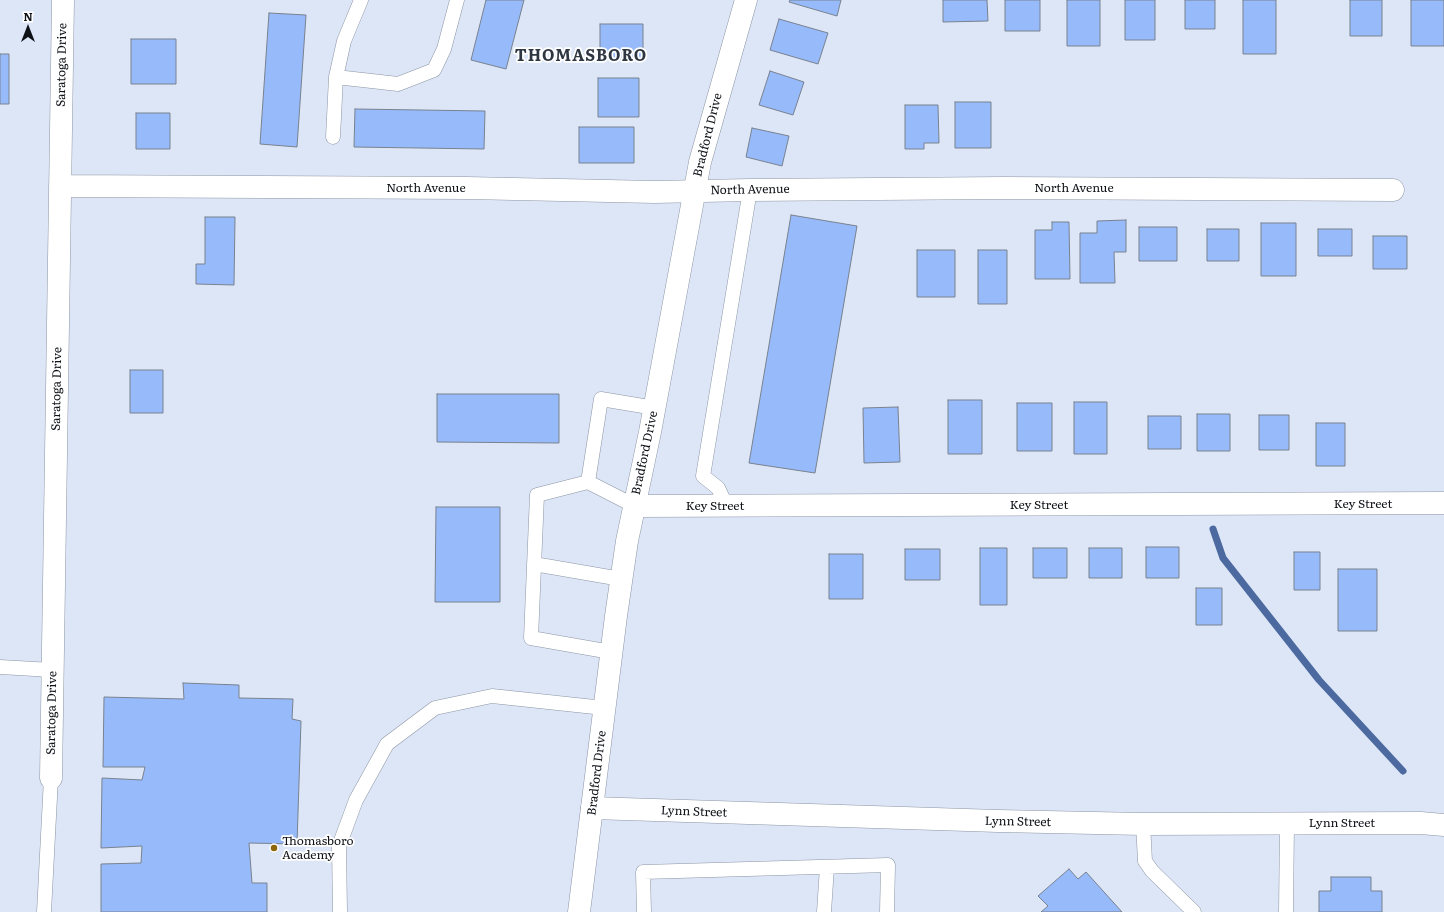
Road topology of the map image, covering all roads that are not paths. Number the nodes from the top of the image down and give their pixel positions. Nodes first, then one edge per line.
1 (63, 0) edge
2 (361, 0) edge
3 (457, 0) edge
4 (746, 0) edge
5 (336, 77) junction
6 (333, 137) dead end
7 (60, 186) junction
8 (750, 190) junction
9 (1393, 190) dead end
10 (695, 191) junction
11 (655, 408) junction
12 (588, 482) junction
13 (1444, 503) edge
14 (634, 506) junction
15 (726, 506) junction
16 (534, 564) junction
17 (621, 579) junction
18 (611, 652) junction
19 (0, 667) edge
20 (52, 670) junction
21 (604, 708) junction
22 (51, 778) joint
23 (592, 808) junction
24 (1287, 823) junction
25 (1143, 824) junction
26 (1444, 825) edge
27 (826, 867) junction
28 (44, 912) edge
29 (340, 912) edge
30 (580, 912) edge
31 (644, 912) edge
32 (824, 912) edge
33 (887, 912) edge
34 (1194, 912) edge
35 (1286, 912) edge

1 - 7 street, Saratoga Drive
2 - 5 lane
3 - 5 lane
4 - 10 street, Bradford Drive
5 - 6 lane
7 - 10 street, North Avenue
7 - 20 street, Saratoga Drive
8 - 9 street, North Avenue
8 - 10 street, North Avenue
8 - 15 lane
10 - 11 street, Bradford Drive
11 - 12 lane
11 - 14 street, Bradford Drive
12 - 14 lane
12 - 16 lane
13 - 15 street, Key Street
14 - 15 street, Key Street
14 - 17 street, Bradford Drive
16 - 17 lane
16 - 18 lane
17 - 18 street, Bradford Drive
18 - 21 street, Bradford Drive
19 - 20 lane
20 - 22 street, Saratoga Drive
21 - 23 street, Bradford Drive
21 - 29 lane
22 - 28 lane
23 - 25 street, Lynn Street
23 - 30 street, Bradford Drive
24 - 25 street, Lynn Street
24 - 26 street, Lynn Street
24 - 35 lane
25 - 34 lane
27 - 31 lane
27 - 32 lane
27 - 33 lane

